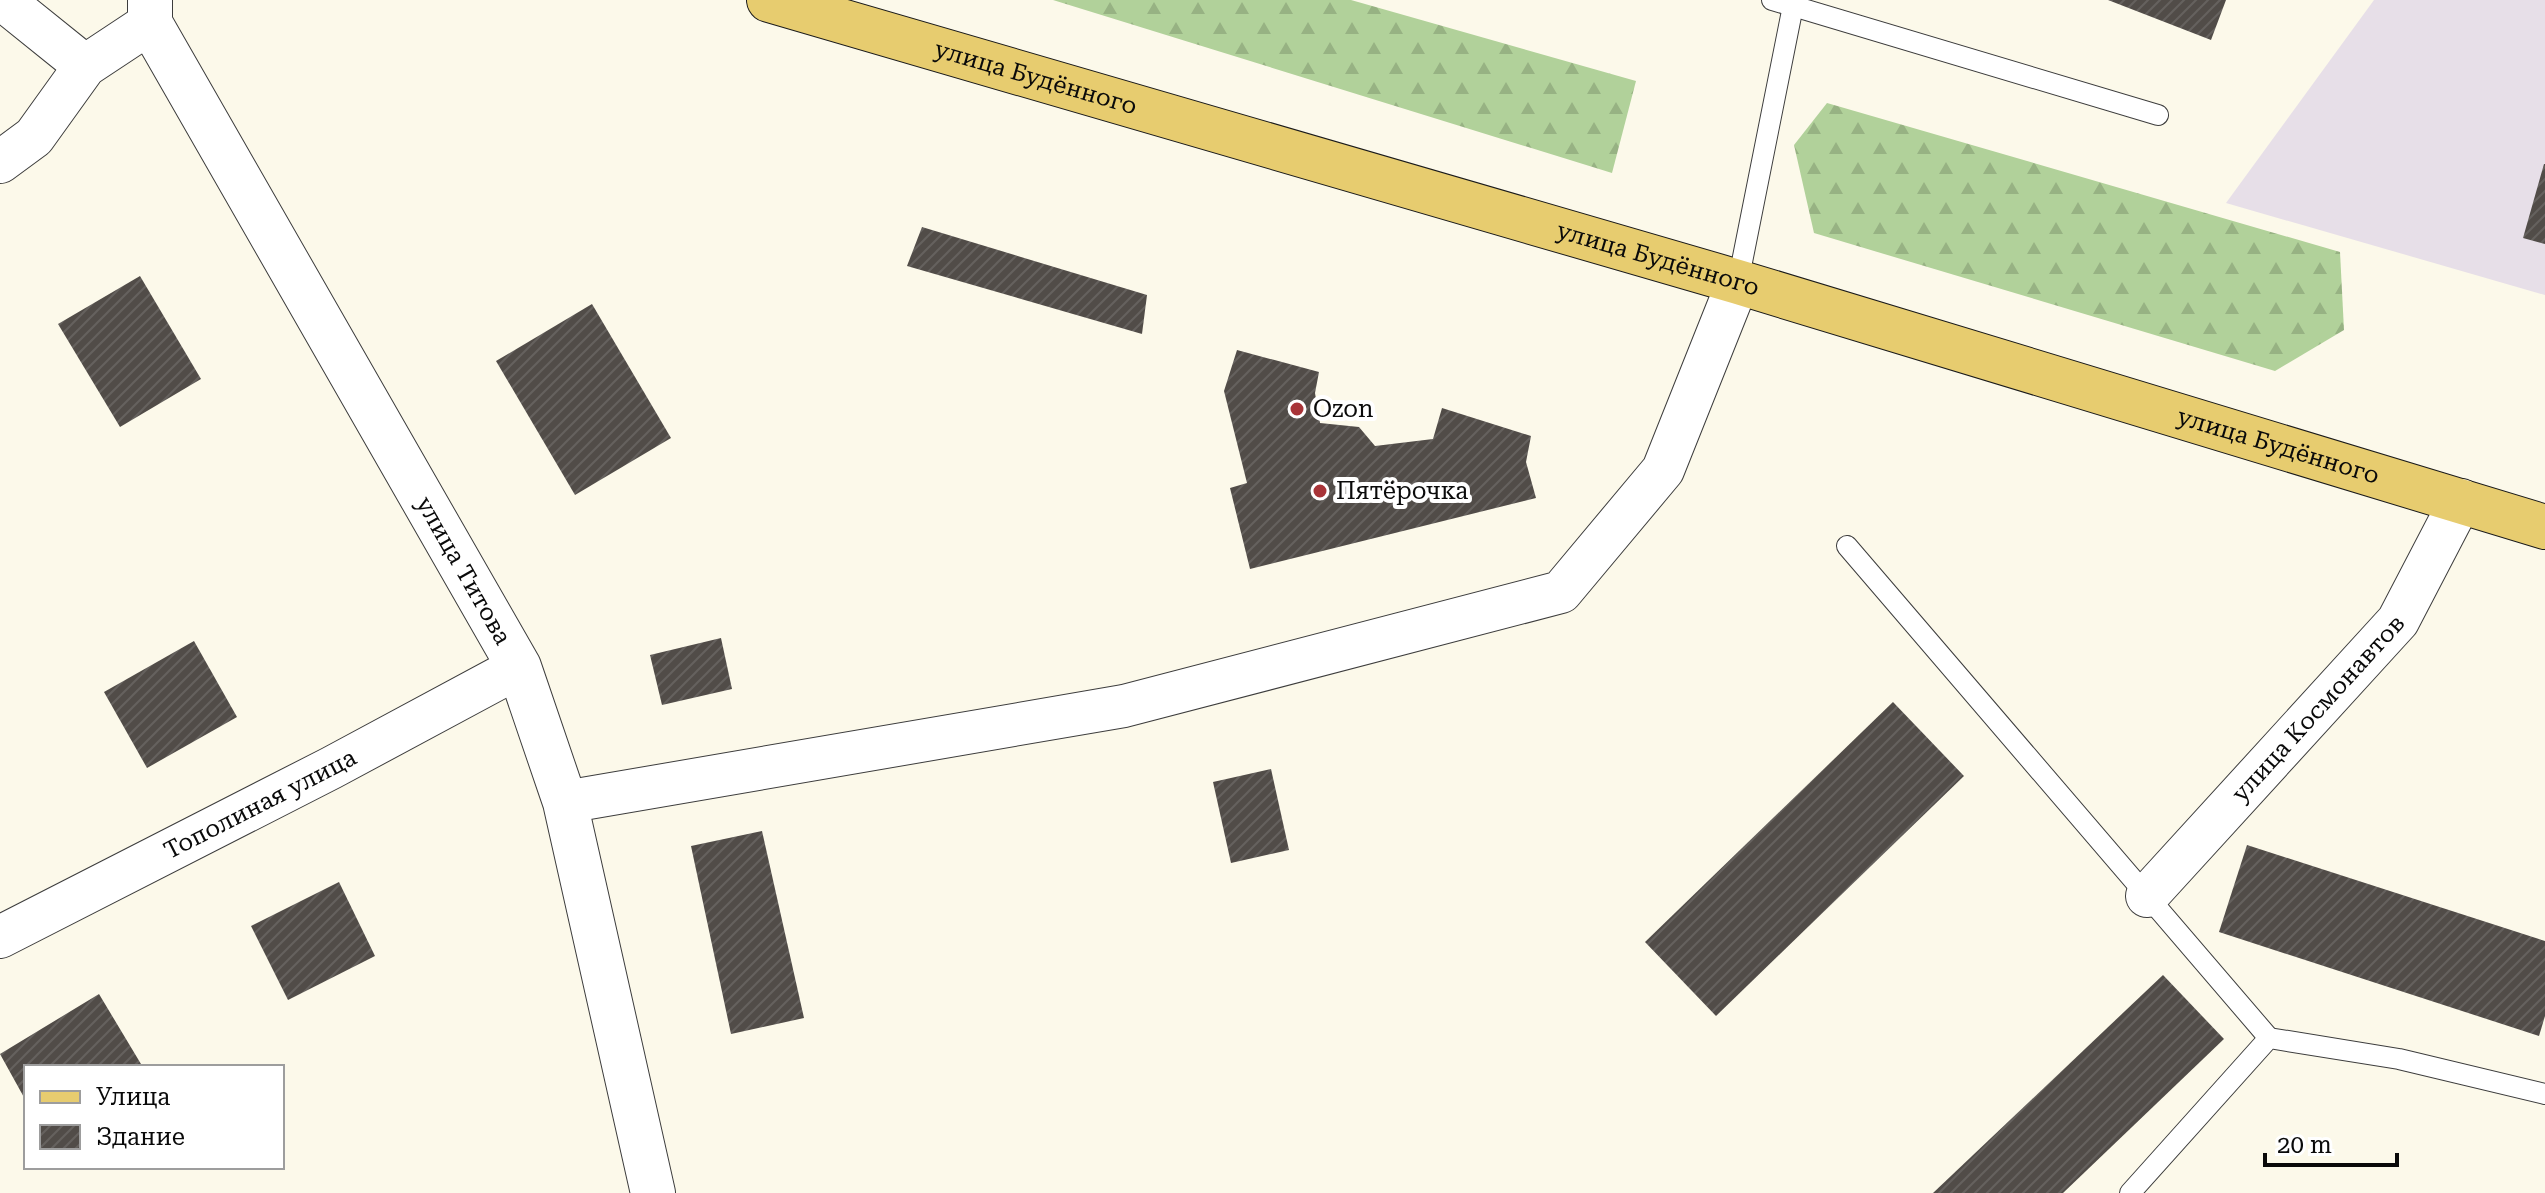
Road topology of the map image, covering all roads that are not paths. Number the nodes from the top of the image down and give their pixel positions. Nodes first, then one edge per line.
1 (3, 0) edge
2 (769, 0) edge
3 (1772, 0) edge
4 (1793, 6) junction
5 (150, 11) edge
6 (85, 66) junction
7 (2158, 115) dead end
8 (0, 162) edge
9 (1738, 282) junction
10 (2461, 500) junction
11 (2545, 527) edge
12 (1847, 546) dead end
13 (519, 667) junction
14 (565, 802) junction
15 (2147, 896) junction
16 (0, 937) edge
17 (2269, 1038) junction
18 (2545, 1094) edge
19 (653, 1193) edge
20 (2130, 1193) edge

1 - 6 street
2 - 9 main road, улица Будённого
3 - 4 lane
4 - 7 lane
4 - 9 lane
5 - 6 street
5 - 13 street, улица Титова
6 - 8 street
9 - 10 main road, улица Будённого
9 - 14 street
10 - 11 main road, улица Будённого
10 - 15 street, улица Космонавтов
12 - 15 lane
13 - 14 street, улица Титова
13 - 16 street, Тополиная улица
14 - 19 street, улица Титова
15 - 17 lane
17 - 18 lane
17 - 20 lane

